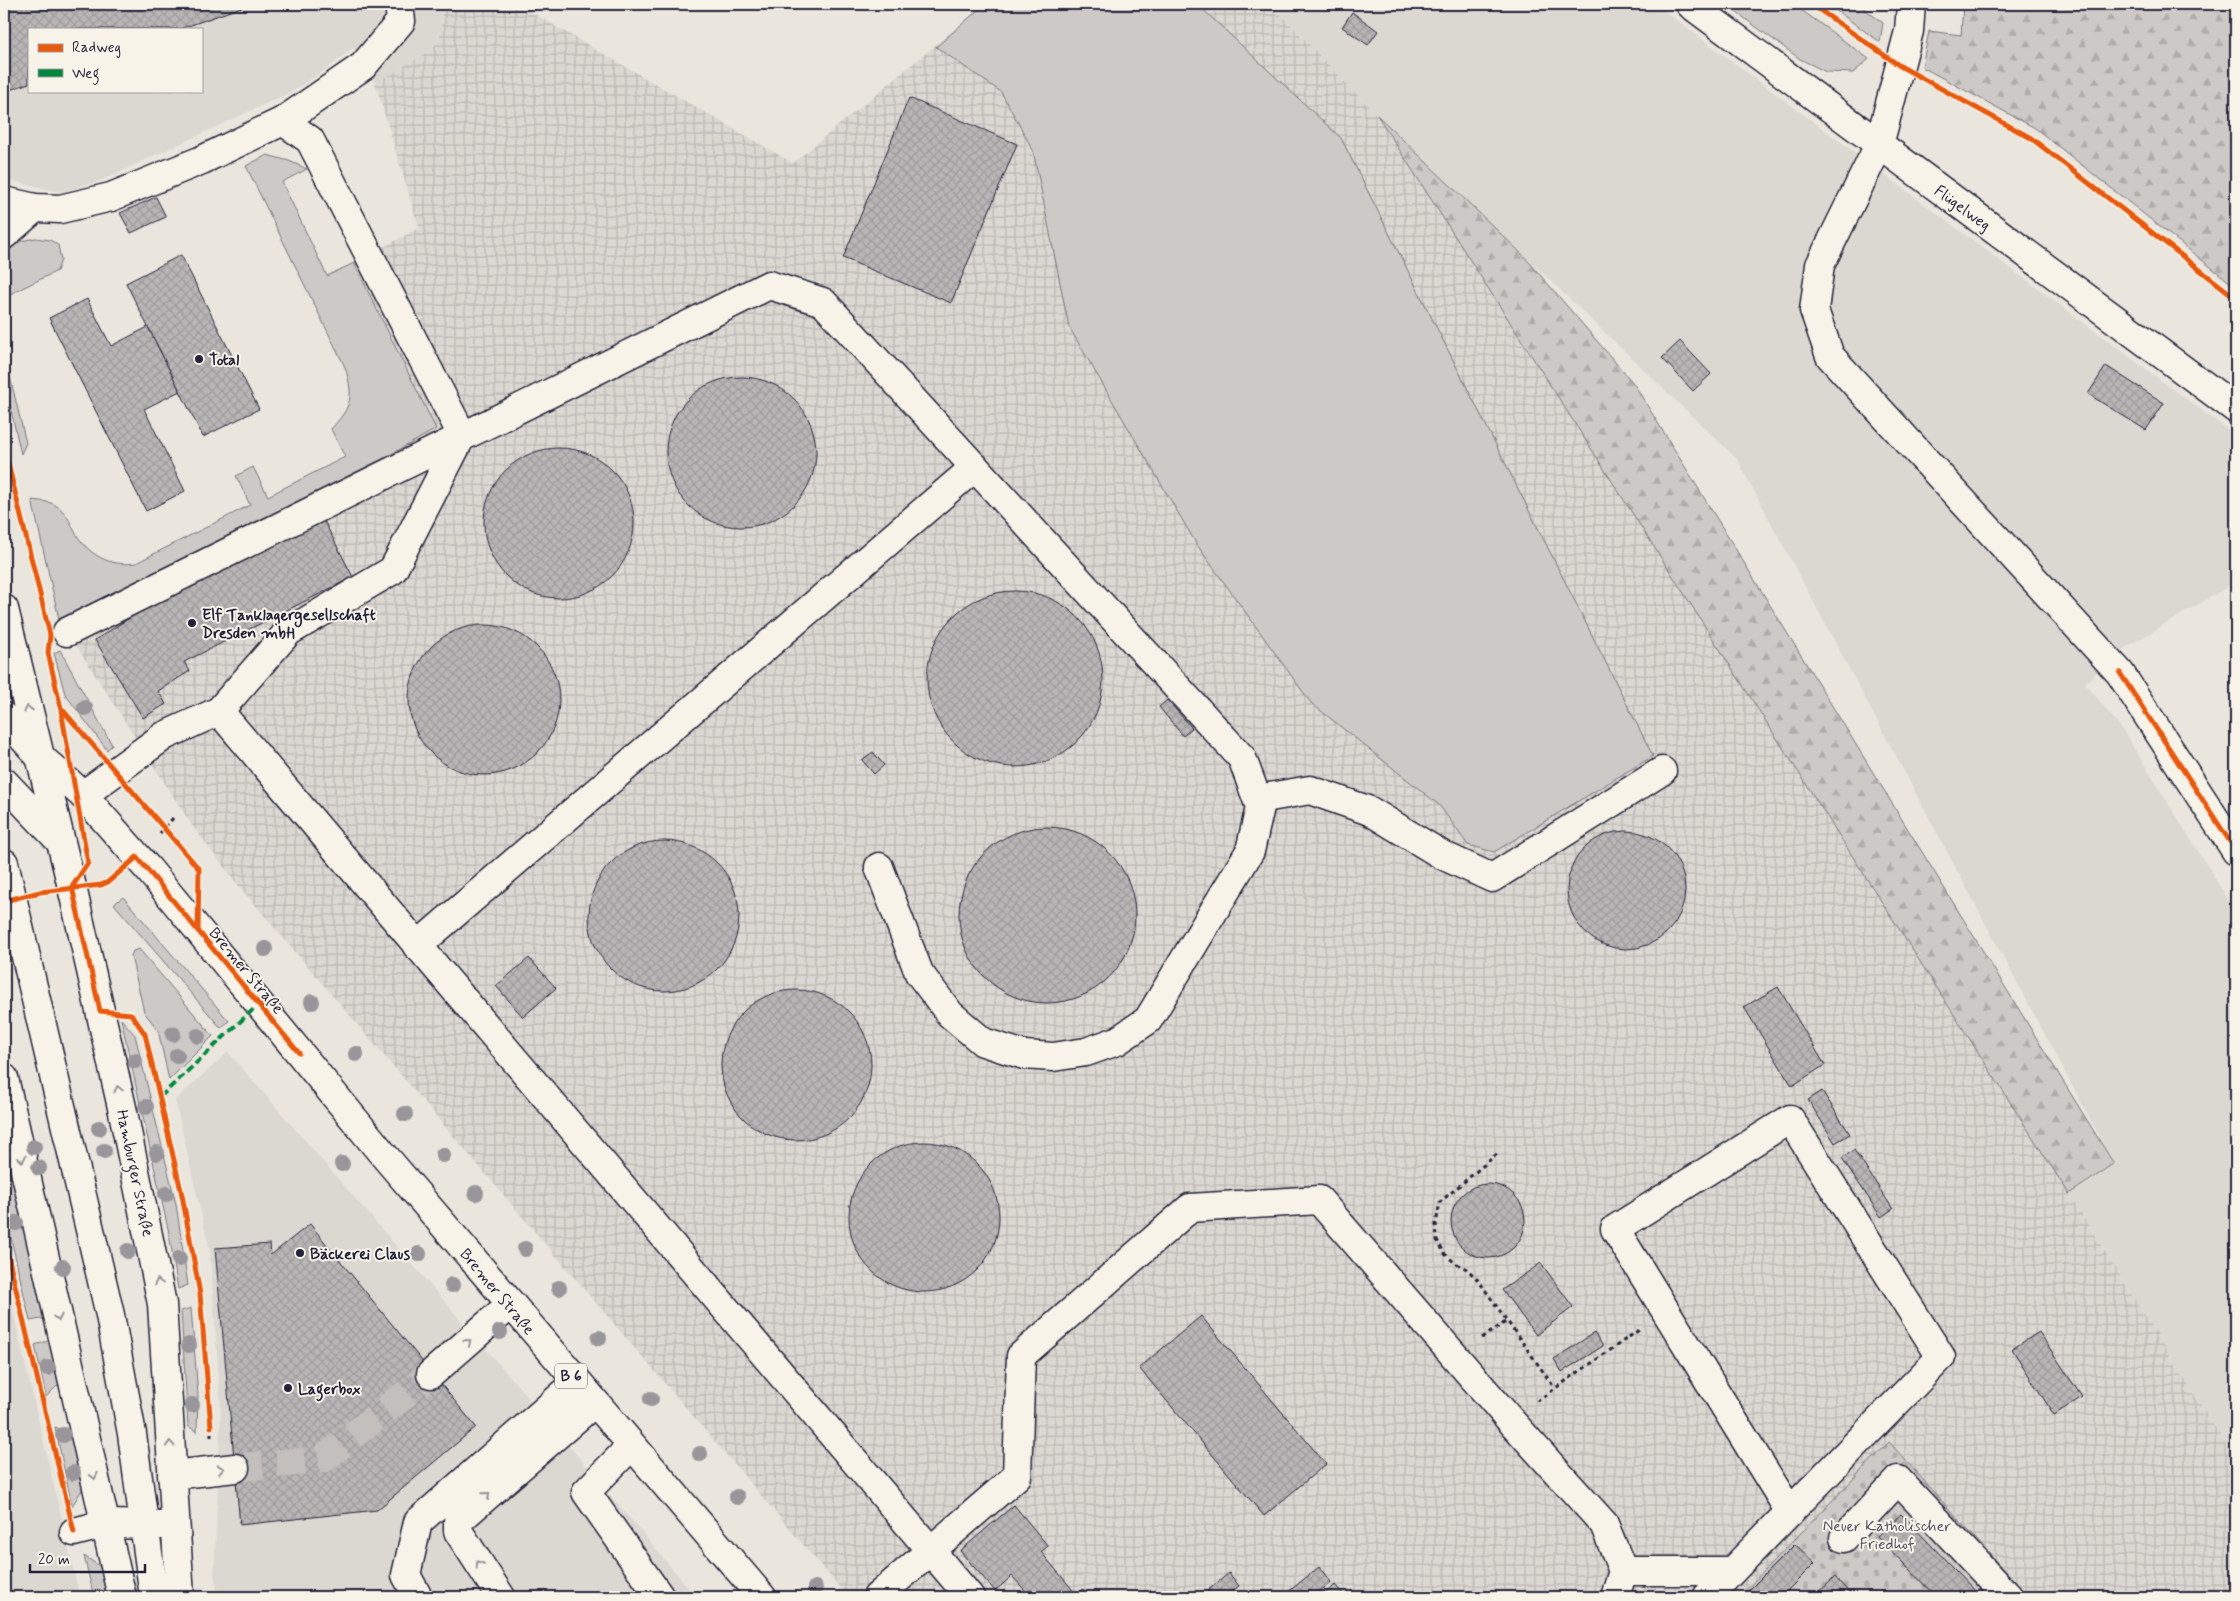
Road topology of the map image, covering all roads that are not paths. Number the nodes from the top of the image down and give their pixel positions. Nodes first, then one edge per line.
1 (399, 4) edge
2 (1690, 4) edge
3 (1911, 4) edge
4 (284, 121) junction
5 (1879, 145) junction
6 (4, 202) edge
7 (35, 208) junction
8 (4, 235) edge
9 (2236, 409) edge
10 (462, 435) junction
11 (975, 468) junction
12 (4, 609) edge
13 (67, 632) dead end
14 (219, 712) junction
15 (4, 717) edge
16 (40, 757) junction
17 (1662, 771) dead end
18 (4, 782) edge
19 (83, 795) junction
20 (1258, 799) junction
21 (60, 841) junction
22 (2234, 842) edge
23 (4, 863) edge
24 (879, 867) dead end
25 (418, 946) junction
26 (4, 1078) edge
27 (510, 1305) junction
28 (431, 1374) tunnel mouth
29 (577, 1382) junction
30 (594, 1403) junction
31 (631, 1446) junction
32 (235, 1468) tunnel mouth
33 (172, 1476) junction
34 (1790, 1512) junction
35 (105, 1524) junction
36 (145, 1525) junction
37 (176, 1525) junction
38 (74, 1532) dead end
39 (1844, 1538) dead end
40 (930, 1551) junction
41 (1623, 1571) junction
42 (1732, 1571) junction
43 (122, 1597) edge
44 (154, 1597) edge
45 (180, 1597) edge
46 (418, 1597) edge
47 (501, 1597) edge
48 (660, 1597) edge
49 (762, 1597) edge
50 (877, 1597) edge
51 (970, 1597) edge
52 (1615, 1597) edge
53 (1707, 1597) edge
54 (2008, 1597) edge

1 - 4 main road
2 - 5 main road, Flügelweg
3 - 5 main road
4 - 7 main road
4 - 10 main road
5 - 9 main road, Flügelweg
5 - 22 main road
6 - 7 main road
7 - 8 main road
10 - 11 main road
10 - 13 main road
10 - 14 main road
11 - 20 main road
11 - 25 main road
16 -> 12 main road, Hamburger Straße
14 - 19 main road
14 - 25 main road
15 - 16 main road, Hamburger Straße / B 6
16 - 19 main road, Bremer Straße / B 6
16 - 21 main road, Hamburger Straße
17 - 20 main road
18 - 21 main road
19 - 27 main road, Bremer Straße / B 6
20 - 24 main road
33 -> 21 main road, Hamburger Straße
23 - 36 main road
25 - 40 main road
26 -> 35 main road
28 -> 27 main road
27 - 29 main road, Bremer Straße / B 6
29 - 30 main road, Bremer Straße / B 6
29 - 46 main road
30 - 31 main road, Bremer Straße / B 6
47 -> 30 main road
31 - 48 main road
31 - 49 main road, Bremer Straße / B 6
33 -> 32 main road
33 - 37 main road, Hamburger Straße
34 - 34 main road
34 - 42 main road
35 - 36 main road
35 - 38 main road
35 - 43 main road
36 - 37 main road
36 - 44 main road
37 - 45 main road, Hamburger Straße
39 - 54 main road
40 - 41 main road
40 - 50 main road
40 - 51 main road
41 - 42 main road
41 - 52 main road
42 - 53 main road

